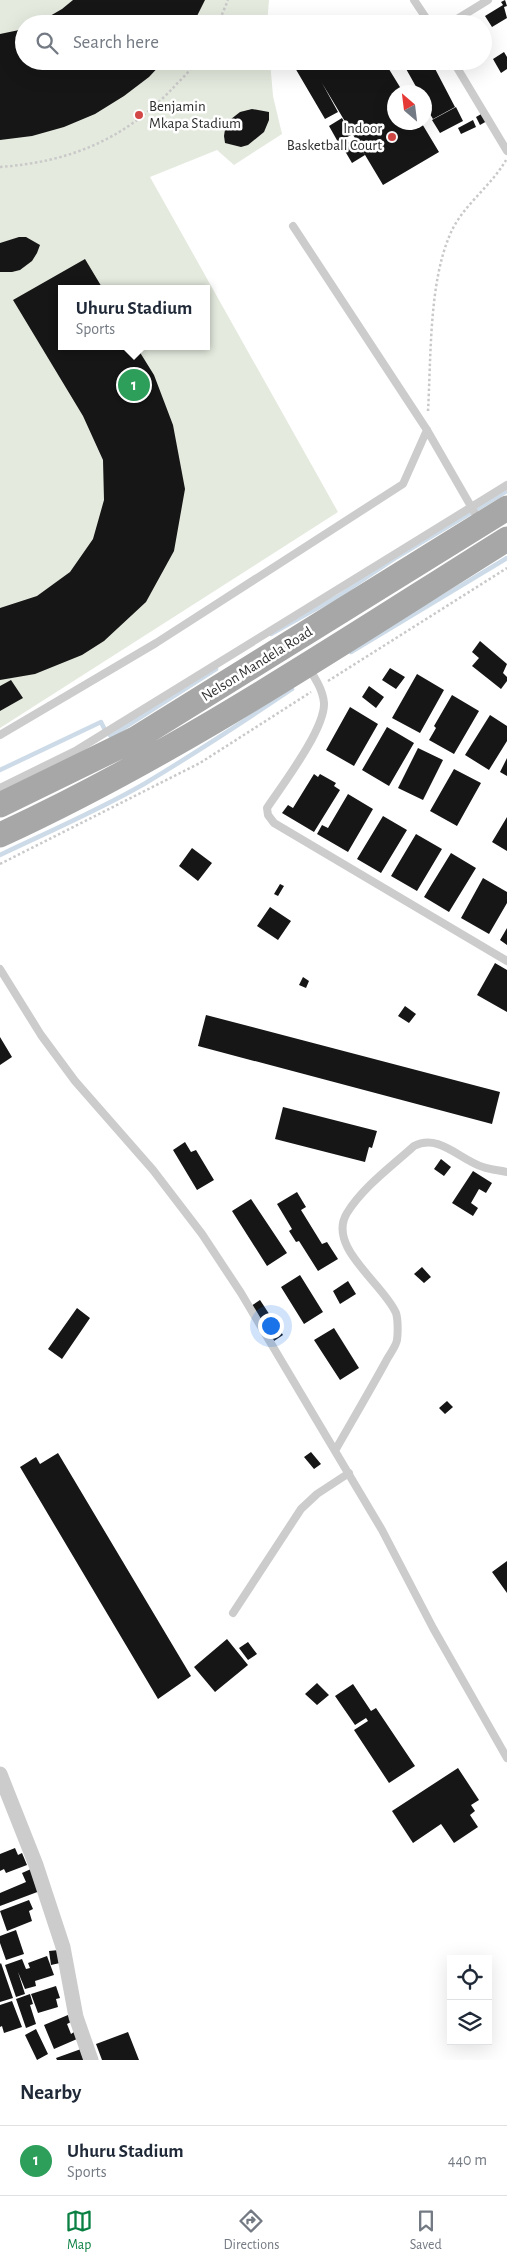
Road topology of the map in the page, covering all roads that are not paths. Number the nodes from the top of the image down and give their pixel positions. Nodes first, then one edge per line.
1 (414, 0) edge
2 (488, 0) edge
3 (424, 15) edge
4 (464, 15) edge
5 (458, 70) edge
6 (507, 151) edge
7 (292, 226) dead end
8 (427, 430) junction
9 (507, 485) edge
10 (507, 508) edge
11 (488, 532) edge
12 (306, 664) junction
13 (0, 735) edge
14 (0, 788) edge
15 (0, 806) edge
16 (0, 835) edge
17 (507, 961) edge
18 (0, 968) edge
19 (507, 1172) edge
20 (336, 1450) junction
21 (349, 1473) junction
22 (233, 1613) dead end
23 (507, 1758) edge
24 (0, 1774) edge
25 (91, 2060) edge

1 - 3 lane
2 - 4 lane
5 - 6 lane
7 - 8 lane
8 - 11 lane
8 - 13 lane
9 - 11 lane
10 - 11 main road, Nelson Mandela Road
11 - 12 main road, Nelson Mandela Road
11 - 14 lane
11 - 15 main road, Nelson Mandela Road
12 - 16 main road, Nelson Mandela Road
12 - 17 lane
18 - 20 lane
19 - 20 lane
20 - 21 lane
21 - 22 lane
21 - 23 lane
24 - 25 street

